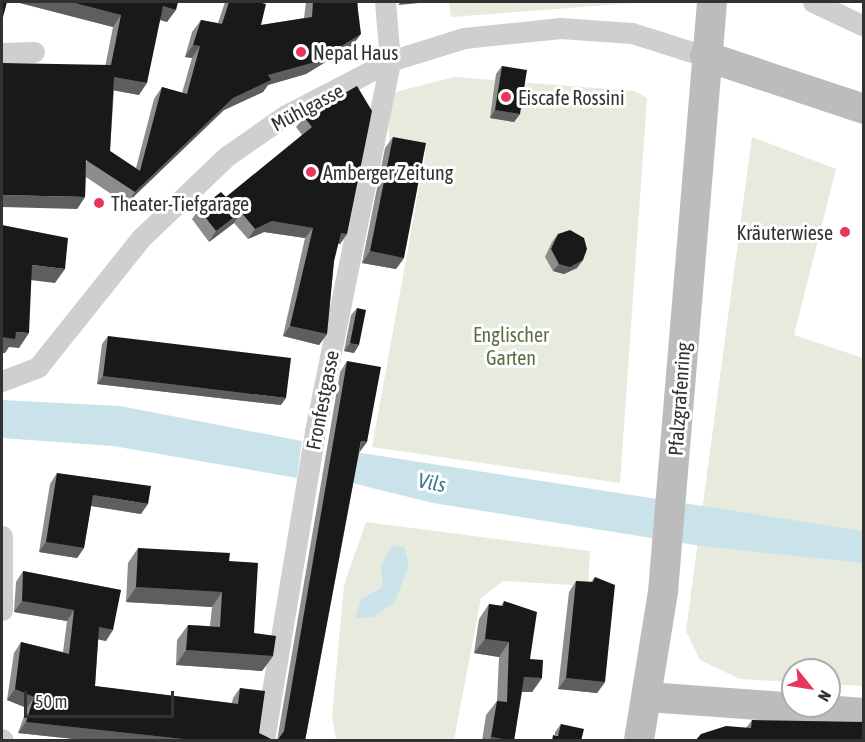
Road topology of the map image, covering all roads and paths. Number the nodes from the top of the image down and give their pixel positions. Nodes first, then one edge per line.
1 (385, 2) edge
2 (712, 2) edge
3 (813, 2) edge
4 (864, 26) edge
5 (34, 52) dead end
6 (2, 53) edge
7 (705, 56) junction
8 (390, 61) junction
9 (863, 106) edge
10 (2, 381) edge
11 (2, 536) edge
12 (2, 610) edge
13 (648, 698) junction
14 (864, 713) edge
15 (264, 741) edge
16 (639, 741) edge

1 - 8 street, Fronfestgasse
2 - 7 main road, Pfalzgrafenring
3 - 4 street
5 - 6 street
7 - 8 street, Mühlgasse
7 - 9 main road
7 - 13 main road, Pfalzgrafenring
8 - 10 street, Mühlgasse
8 - 15 street, Fronfestgasse
11 - 12 street
13 - 14 main road
13 - 16 main road, Pfalzgrafenring

